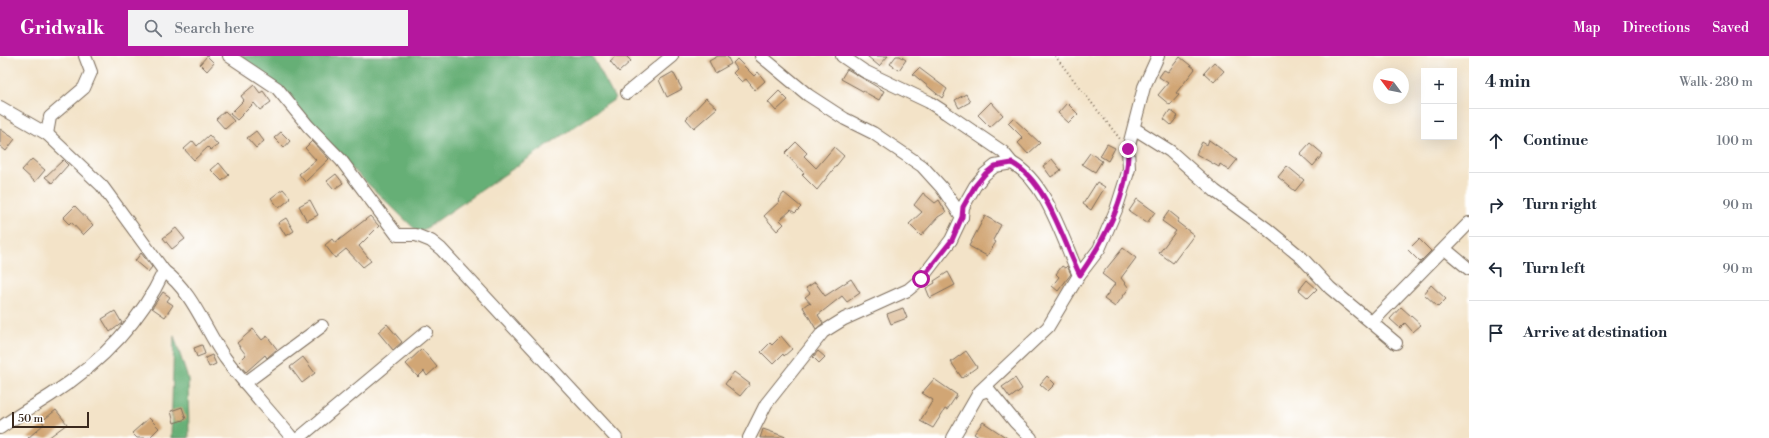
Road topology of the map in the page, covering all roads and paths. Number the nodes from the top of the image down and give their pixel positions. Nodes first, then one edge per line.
1 (85, 56) edge
2 (229, 56) edge
3 (672, 56) edge
4 (761, 56) edge
5 (842, 56) edge
6 (1055, 56) edge
7 (1158, 56) edge
8 (627, 93) dead end
9 (0, 107) edge
10 (1135, 129) junction
11 (47, 134) junction
12 (1128, 149) junction
13 (1012, 163) junction
14 (962, 217) junction
15 (1469, 223) edge
16 (1445, 249) junction
17 (1469, 269) edge
18 (164, 271) junction
19 (1080, 275) junction
20 (1372, 322) junction
21 (322, 326) dead end
22 (426, 332) dead end
23 (1396, 343) dead end
24 (245, 383) junction
25 (978, 393) junction
26 (0, 428) edge
27 (292, 438) edge
28 (299, 438) edge
29 (616, 438) edge
30 (749, 438) edge
31 (953, 438) edge
32 (1031, 438) edge

1 - 11 street
2 - 29 street
3 - 8 street
4 - 14 street
5 - 13 street
6 - 12 path
7 - 10 street
9 - 11 street
10 - 12 street
10 - 20 street
11 - 18 street
12 - 19 street
13 - 14 street
13 - 19 street
14 - 30 street
15 - 16 street
16 - 17 street
16 - 20 street
18 - 24 street
18 - 26 street
19 - 25 street
20 - 23 street
21 - 24 street
22 - 28 street
24 - 27 street
25 - 31 street
25 - 32 street

